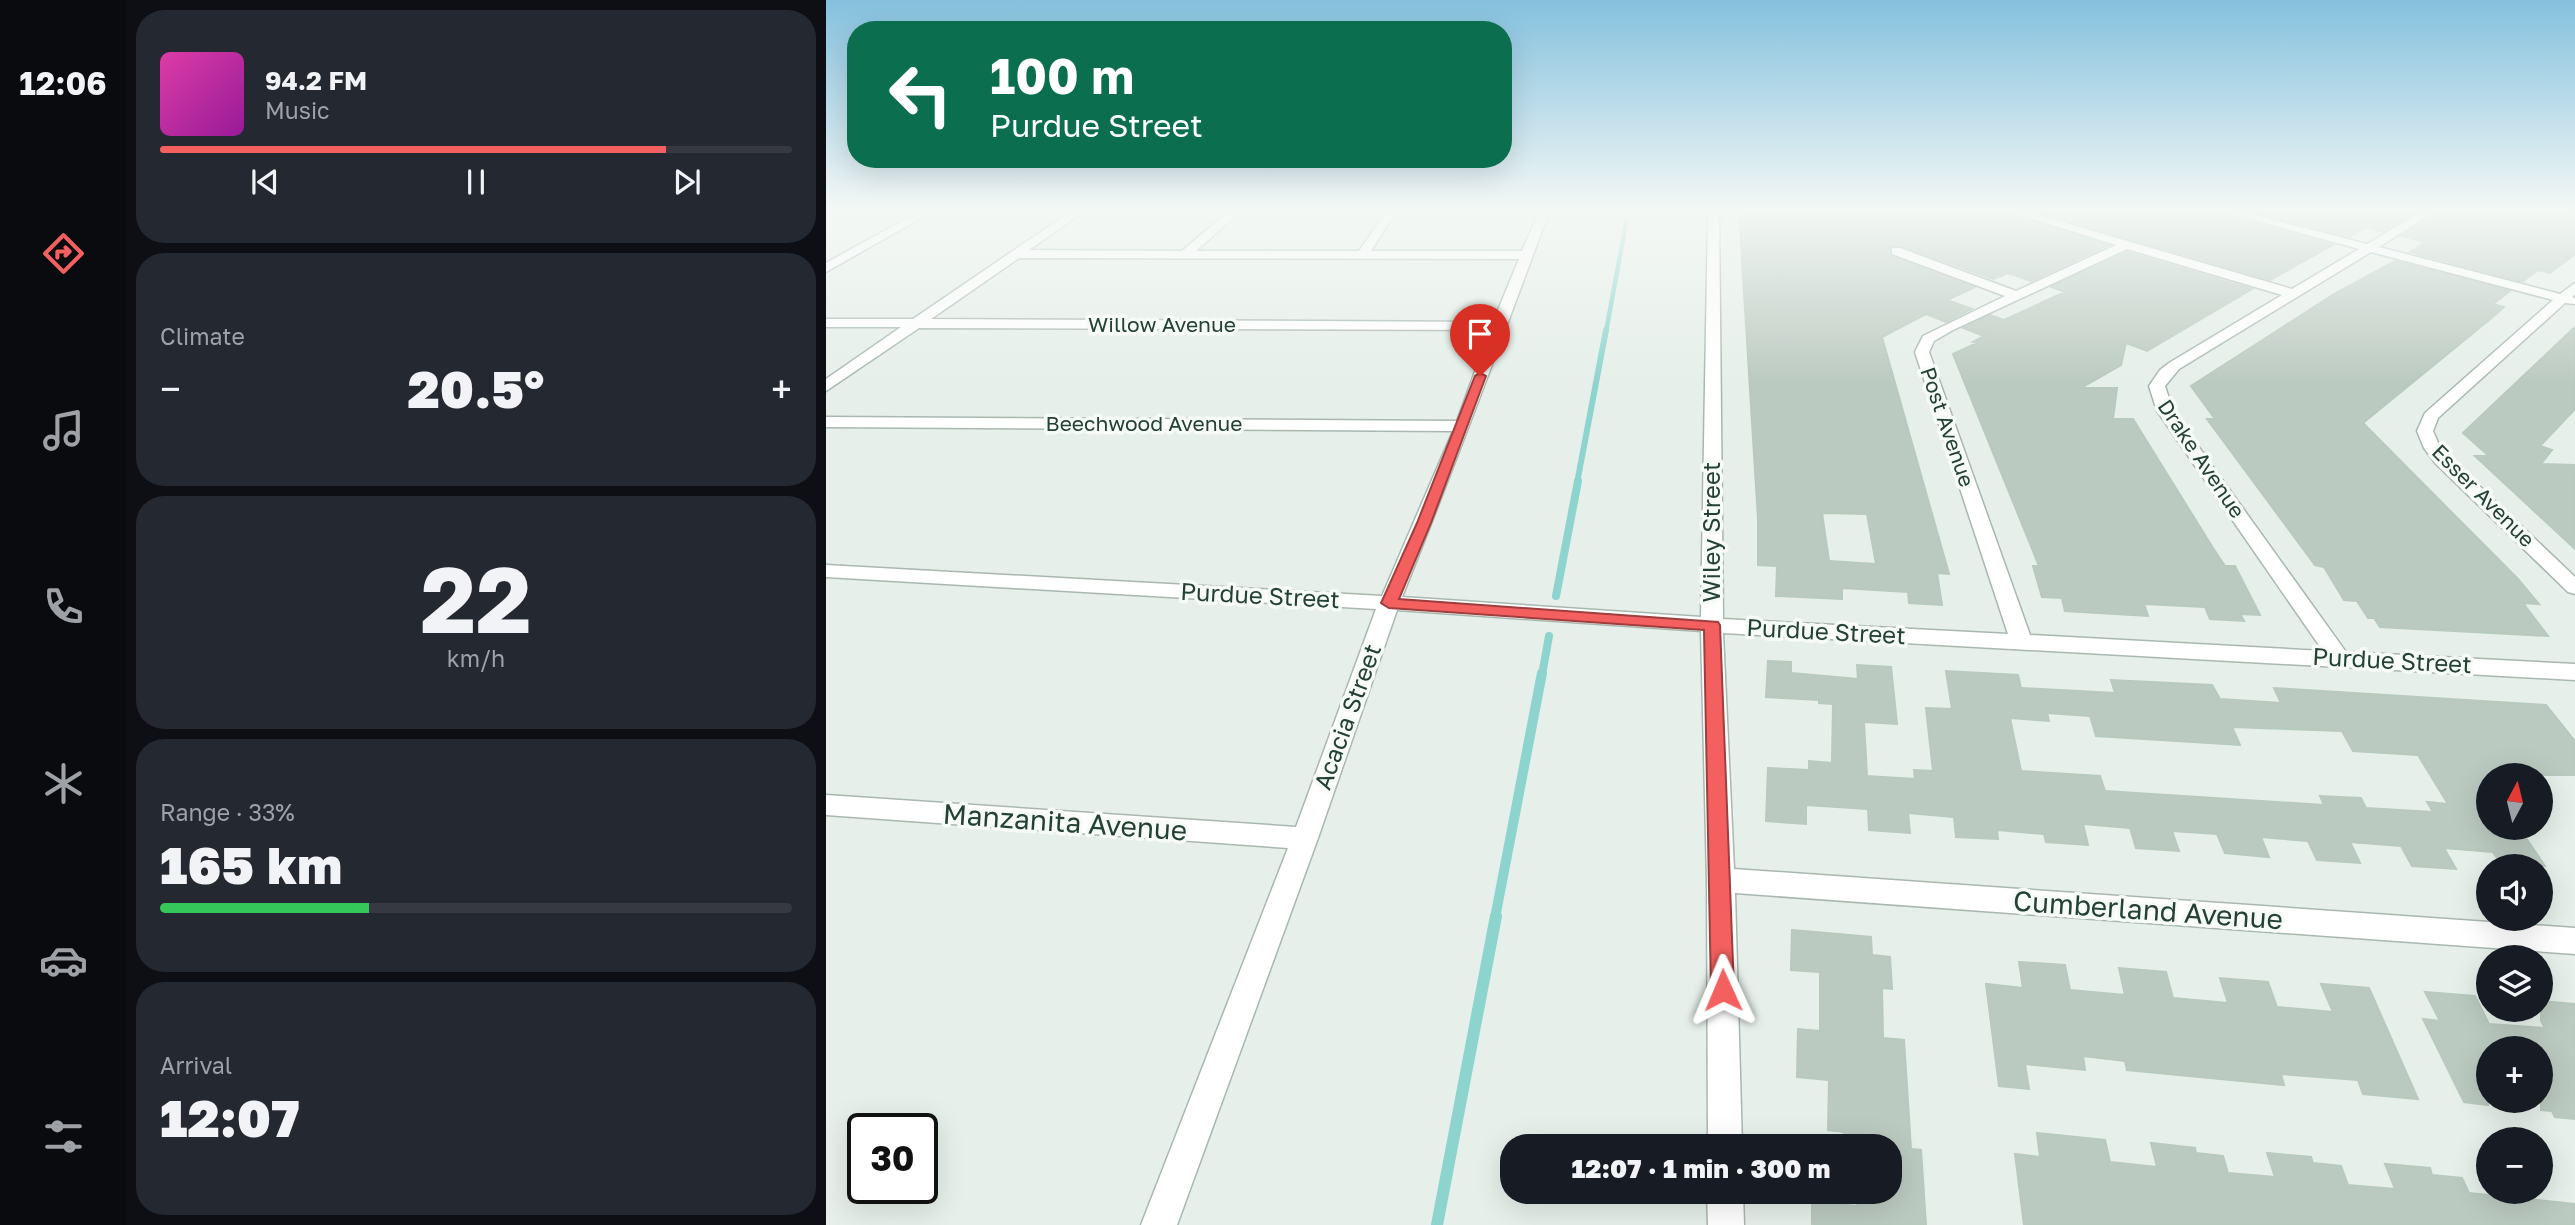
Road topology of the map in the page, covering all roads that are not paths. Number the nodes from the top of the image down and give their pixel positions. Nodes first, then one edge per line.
1 (996, 269) edge
2 (1522, 269) edge
3 (1714, 269) edge
4 (1945, 269) edge
5 (2072, 269) edge
6 (2210, 269) edge
7 (2333, 269) edge
8 (2458, 269) edge
9 (2293, 293) junction
10 (2015, 295) junction
11 (2571, 296) edge
12 (826, 323) edge
13 (917, 324) junction
14 (1498, 326) junction
15 (826, 386) edge
16 (826, 422) edge
17 (1463, 426) junction
18 (826, 571) edge
19 (2575, 588) edge
20 (1389, 603) junction
21 (1712, 625) junction
22 (2022, 643) junction
23 (2339, 658) junction
24 (2575, 672) edge
25 (826, 805) edge
26 (1305, 838) junction
27 (1721, 880) junction
28 (2575, 941) edge
29 (1725, 1134) edge
30 (1726, 1204) edge
31 (1158, 1225) edge
32 (1726, 1225) edge

1 - 13 street
2 - 14 street, Acacia Street
3 - 21 street, Wiley Street
4 - 10 street
5 - 10 street, Post Avenue
6 - 9 street
7 - 9 street, Drake Avenue
8 - 11 street
9 - 23 street, Drake Avenue
10 - 22 street, Post Avenue
11 - 19 street, Esser Avenue
12 - 13 street, Willow Avenue
13 - 14 street, Willow Avenue
13 - 15 street
14 - 17 street, Acacia Street
16 - 17 street, Beechwood Avenue
17 - 20 street, Acacia Street
18 - 20 street, Purdue Street
20 - 21 street, Purdue Street
20 - 26 street, Acacia Street
21 - 22 street, Purdue Street
21 - 27 street, Wiley Street
22 - 23 street, Purdue Street
23 - 24 street, Purdue Street
25 - 26 street, Manzanita Avenue
26 - 31 street, Acacia Street
27 - 28 street, Cumberland Avenue
27 - 29 street, Wiley Street
30 - 32 street

